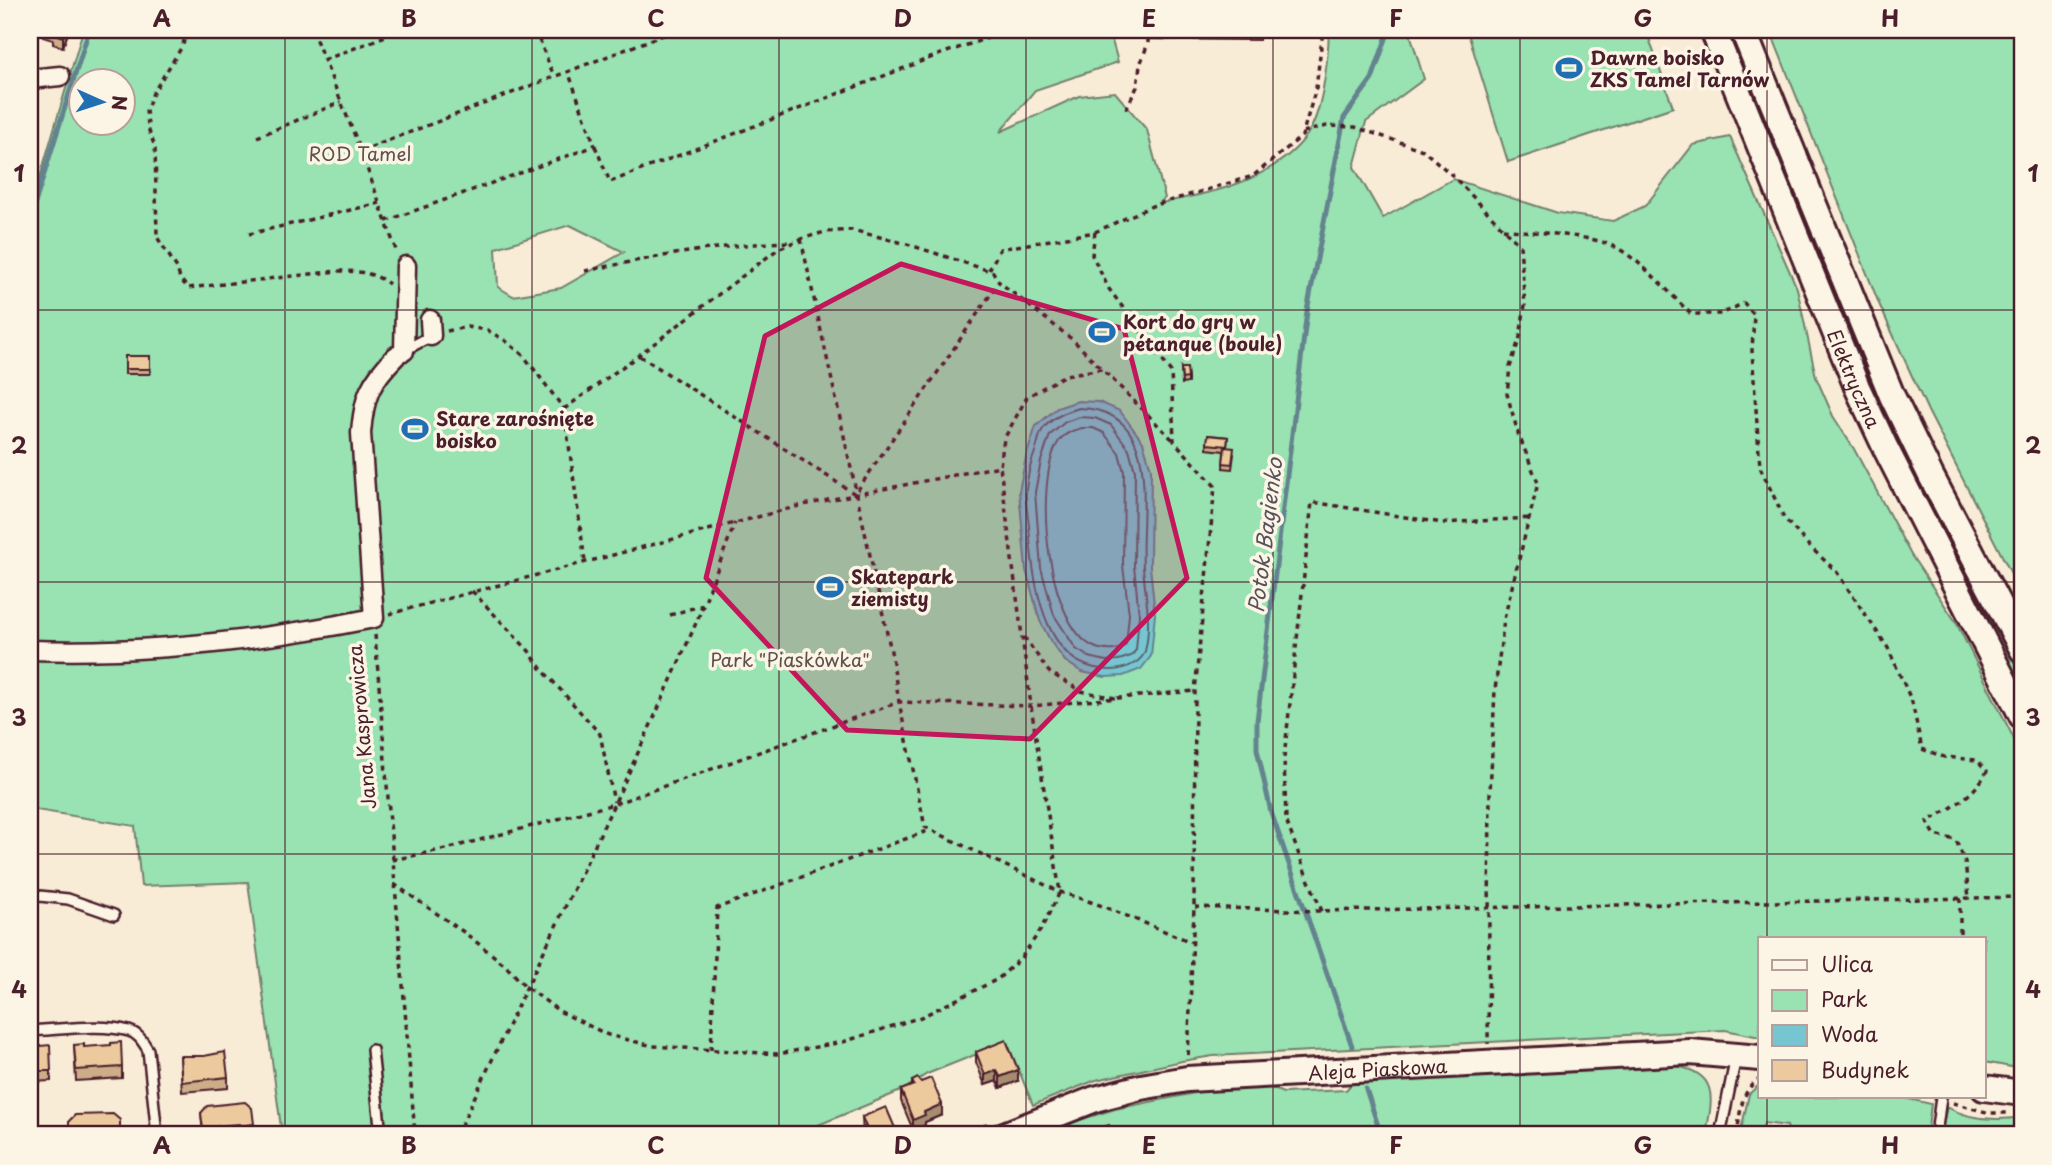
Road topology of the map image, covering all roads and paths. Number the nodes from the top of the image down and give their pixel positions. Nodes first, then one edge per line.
1 (186, 30) edge
2 (312, 30) edge
3 (401, 30) edge
4 (536, 30) edge
5 (676, 30) edge
6 (1011, 30) edge
7 (1148, 30) edge
8 (1323, 30) edge
9 (1713, 30) edge
10 (1743, 30) edge
11 (324, 60) junction
12 (568, 71) junction
13 (60, 76) dead end
14 (554, 76) junction
15 (30, 79) edge
16 (341, 103) junction
17 (1126, 108) dead end
18 (1303, 132) junction
19 (257, 136) dead end
20 (595, 146) junction
21 (361, 152) junction
22 (380, 203) junction
23 (386, 221) junction
24 (1503, 229) junction
25 (1095, 232) junction
26 (249, 234) dead end
27 (801, 239) junction
28 (794, 242) junction
29 (403, 263) joint
30 (585, 271) dead end
31 (989, 271) junction
32 (999, 282) junction
33 (393, 288) dead end
34 (431, 328) joint
35 (400, 354) junction
36 (639, 355) junction
37 (1102, 369) junction
38 (564, 409) junction
39 (1174, 441) junction
40 (1000, 466) junction
41 (855, 494) junction
42 (1530, 517) junction
43 (735, 523) junction
44 (585, 562) junction
45 (472, 591) junction
46 (703, 605) junction
47 (670, 615) dead end
48 (374, 618) junction
49 (1022, 635) junction
50 (2022, 649) edge
51 (30, 650) edge
52 (1195, 691) junction
53 (1120, 699) junction
54 (899, 702) junction
55 (1031, 706) junction
56 (2022, 716) edge
57 (614, 804) junction
58 (930, 830) junction
59 (392, 860) junction
60 (394, 884) junction
61 (1060, 892) junction
62 (30, 895) edge
63 (2022, 897) edge
64 (1960, 898) junction
65 (1969, 898) junction
66 (1194, 907) junction
67 (1488, 907) junction
68 (1320, 911) junction
69 (114, 915) dead end
70 (1960, 937) edge
71 (1194, 943) junction
72 (525, 986) junction
73 (30, 1031) edge
74 (1488, 1049) dead end
75 (372, 1050) dead end
76 (710, 1050) junction
77 (1748, 1056) edge
78 (1187, 1079) junction
79 (1758, 1082) edge
80 (1986, 1088) edge
81 (2022, 1093) edge
82 (1941, 1098) edge
83 (158, 1135) edge
84 (381, 1135) edge
85 (415, 1135) edge
86 (457, 1135) edge
87 (1004, 1135) edge
88 (1720, 1135) edge
89 (1737, 1135) edge
90 (1936, 1135) edge

1 - 33 path
2 - 11 path
3 - 11 path
4 - 14 path
5 - 12 path
6 - 20 path
7 - 17 path
8 - 18 path
9 - 56 main road, Elektryczna
10 - 50 main road, Elektryczna
11 - 16 path
12 - 14 path
12 - 20 path
13 - 15 street
14 - 21 path
16 - 19 path
16 - 21 path
18 - 24 path
18 - 25 path
20 - 23 path
21 - 22 path
22 - 23 path
22 - 26 path
23 - 29 path
24 - 42 path
24 - 65 path
25 - 31 path
25 - 39 path
27 - 28 path
27 - 31 path
27 - 41 path
28 - 30 path
28 - 36 path
29 - 35 street
31 - 32 path
32 - 37 path
32 - 41 path
34 - 35 lane
34 - 38 path
35 - 48 street
36 - 38 path
36 - 41 path
37 - 39 path
37 - 40 path
38 - 44 path
39 - 52 path
40 - 41 path
40 - 49 path
41 - 43 path
41 - 54 path
42 - 67 path
42 - 68 path
43 - 44 path
43 - 46 path
44 - 45 path
45 - 48 path
45 - 57 path
46 - 47 path
46 - 57 path
48 - 51 street, Jana Kasprowicza
48 - 59 path, Jana Kasprowicza
49 - 53 path
49 - 55 path
52 - 53 path
52 - 66 path
53 - 55 path
54 - 55 path
54 - 57 path
54 - 58 path
55 - 61 path
57 - 59 path
57 - 72 path
58 - 61 path
58 - 76 path
59 - 60 path, Jana Kasprowicza
60 - 72 path
60 - 85 path, Jana Kasprowicza
61 - 71 path
61 - 76 path
62 - 69 lane
63 - 65 path
64 - 65 path
64 - 67 path
64 - 70 path
66 - 68 path
66 - 71 path
67 - 68 path
67 - 74 path
71 - 78 path
72 - 76 path
72 - 86 path
73 - 83 lane
75 - 84 lane
77 - 78 main road, Aleja Piaskowa
77 - 88 lane
78 - 87 main road, Aleja Piaskowa
79 - 89 path
80 - 81 main road
82 - 90 lane

